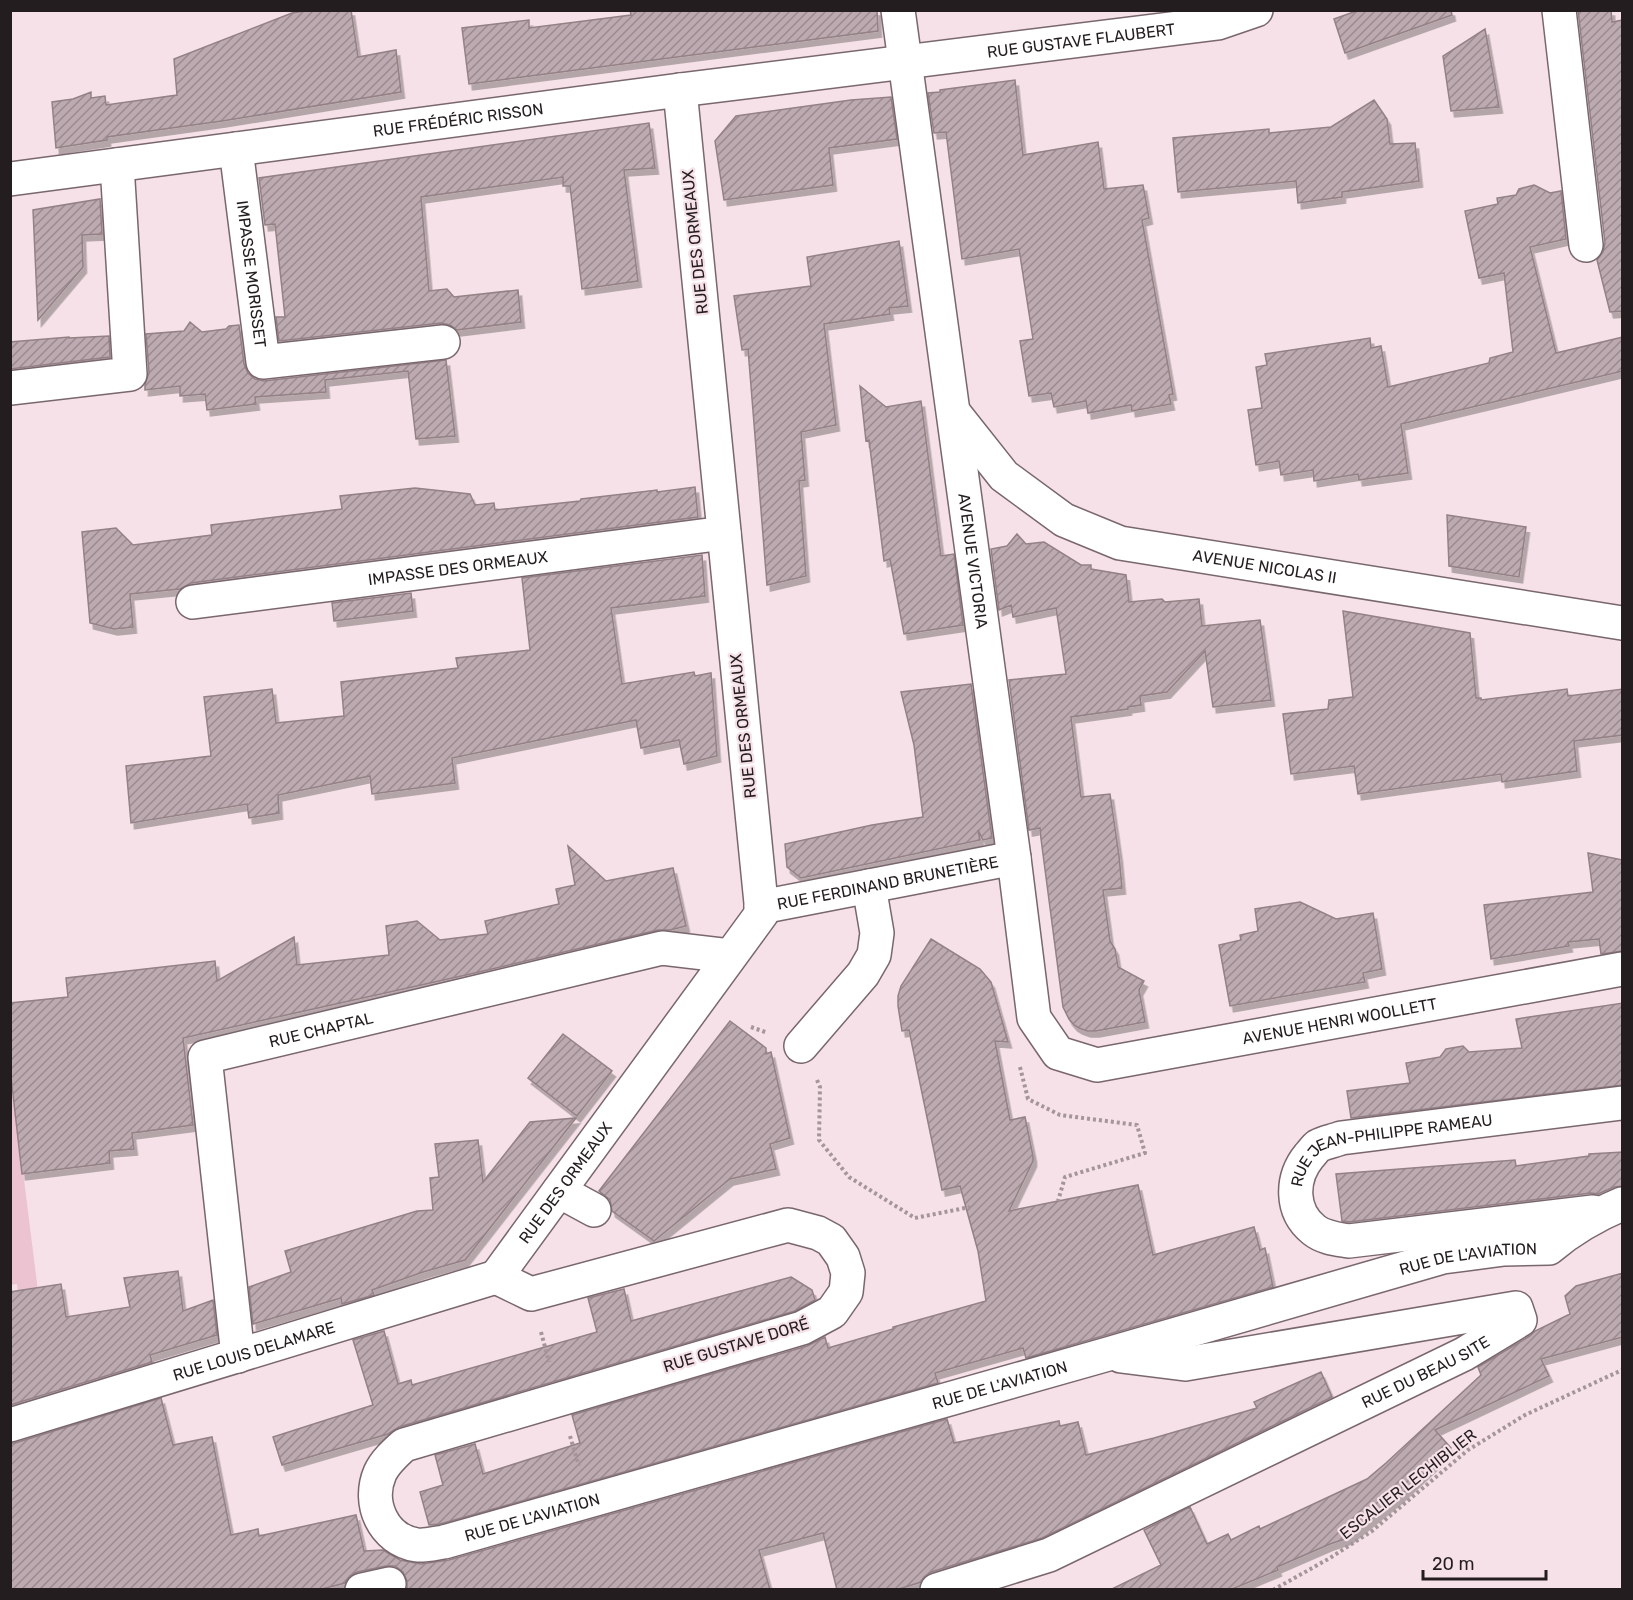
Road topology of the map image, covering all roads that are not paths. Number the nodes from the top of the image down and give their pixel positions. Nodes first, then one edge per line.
1 (898, 10) edge
2 (1256, 10) edge
3 (1559, 10) edge
4 (906, 63) junction
5 (680, 90) junction
6 (236, 149) junction
7 (117, 165) junction
8 (10, 179) edge
9 (1586, 245) dead end
10 (443, 342) dead end
11 (10, 388) edge
12 (953, 413) junction
13 (724, 533) junction
14 (193, 602) dead end
15 (1623, 623) edge
16 (1014, 858) junction
17 (869, 886) junction
18 (761, 907) junction
19 (730, 956) junction
20 (1623, 969) edge
21 (801, 1046) road end
22 (1058, 1053) joint
23 (1623, 1103) edge
24 (559, 1191) junction
25 (1615, 1207) edge
26 (594, 1210) dead end
27 (496, 1277) junction
28 (1108, 1354) junction
29 (238, 1356) junction
30 (10, 1425) edge
31 (379, 1514) joint
32 (937, 1590) edge

1 - 4 street, AVENUE VICTORIA
2 - 4 street, RUE GUSTAVE FLAUBERT
3 - 9 street
4 - 5 street, RUE FRÉDÉRIC RISSON
4 - 12 street, AVENUE VICTORIA
5 - 6 street, RUE FRÉDÉRIC RISSON
5 - 13 street, RUE DES ORMEAUX
6 - 7 street, RUE FRÉDÉRIC RISSON
6 - 10 street, IMPASSE MORISSET
7 - 8 street, RUE FRÉDÉRIC RISSON
7 - 11 street
12 - 15 street, AVENUE NICOLAS II
12 - 16 street, AVENUE VICTORIA
13 - 14 street, IMPASSE DES ORMEAUX
13 - 18 street, RUE DES ORMEAUX
16 - 17 street, RUE FERDINAND BRUNETIÈRE
16 - 22 street, AVENUE VICTORIA
17 - 18 street, RUE FERDINAND BRUNETIÈRE
17 - 21 street
18 - 19 street, RUE DES ORMEAUX
19 - 24 street, RUE DES ORMEAUX
19 - 29 street, RUE CHAPTAL
20 - 22 street, AVENUE HENRI WOOLLETT
23 - 25 street, RUE JEAN-PHILIPPE RAMEAU
24 - 26 street
24 - 27 street, RUE DES ORMEAUX
25 - 28 street, RUE DE L'AVIATION
27 - 29 street, RUE LOUIS DELAMARE
27 - 31 street, RUE GUSTAVE DORÉ
28 - 31 street, RUE DE L'AVIATION
28 - 32 street, RUE DU BEAU SITE
29 - 30 street, RUE LOUIS DELAMARE

